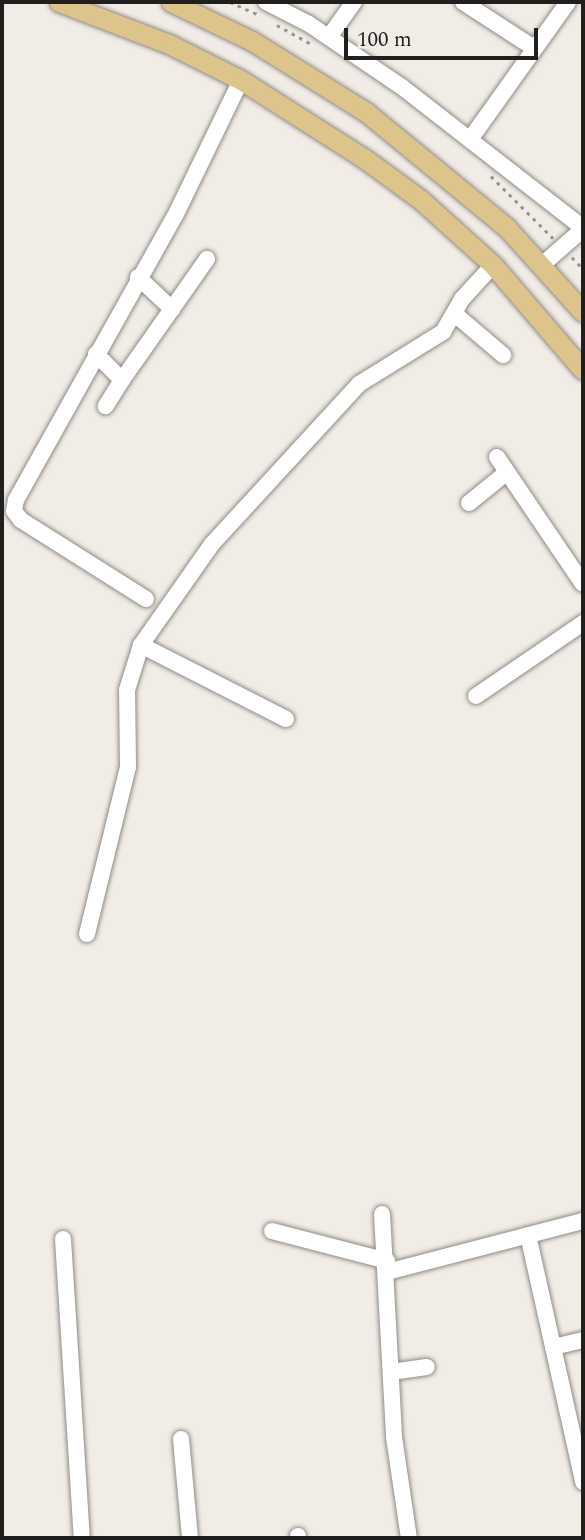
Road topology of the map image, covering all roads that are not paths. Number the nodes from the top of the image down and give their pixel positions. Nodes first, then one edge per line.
1 (59, 2) edge
2 (172, 2) edge
3 (354, 2) edge
4 (463, 2) edge
5 (568, 2) edge
6 (265, 10) edge
7 (326, 45) junction
8 (534, 48) junction
9 (241, 80) junction
10 (471, 138) junction
11 (583, 229) edge
12 (207, 259) dead end
13 (493, 265) junction
14 (542, 265) junction
15 (138, 277) junction
16 (172, 309) junction
17 (583, 312) edge
18 (456, 315) junction
19 (96, 354) junction
20 (503, 355) dead end
21 (583, 370) edge
22 (122, 380) junction
23 (106, 406) dead end
24 (497, 457) dead end
25 (506, 473) junction
26 (468, 503) dead end
27 (583, 584) edge
28 (146, 599) dead end
29 (583, 623) edge
30 (141, 645) junction
31 (476, 696) dead end
32 (286, 719) dead end
33 (87, 934) dead end
34 (382, 1214) dead end
35 (583, 1221) edge
36 (272, 1231) dead end
37 (528, 1235) junction
38 (63, 1239) dead end
39 (387, 1266) junction
40 (583, 1340) edge
41 (553, 1347) junction
42 (427, 1367) dead end
43 (391, 1372) junction
44 (181, 1439) dead end
45 (580, 1450) edge
46 (583, 1482) edge
47 (82, 1538) edge
48 (190, 1538) edge
49 (410, 1538) edge

1 - 9 main road
2 - 14 main road
3 - 7 street
4 - 8 street
5 - 8 street
6 - 7 street
7 - 10 street
8 - 10 street
9 - 13 main road
9 - 15 street
10 - 11 street
11 - 14 street
12 - 16 street
13 - 18 street
13 - 21 main road
14 - 17 main road
15 - 16 street
15 - 19 street
16 - 22 street
18 - 20 street
18 - 30 street
19 - 22 street
19 - 28 street
22 - 23 street
24 - 25 street
25 - 26 street
25 - 27 street
29 - 31 street
30 - 32 street
30 - 33 street
34 - 39 street
35 - 37 street
36 - 39 street
37 - 39 street
37 - 41 street
38 - 47 street
39 - 43 street
40 - 41 street
41 - 45 street
42 - 43 street
43 - 49 street
44 - 48 street
45 - 46 street

